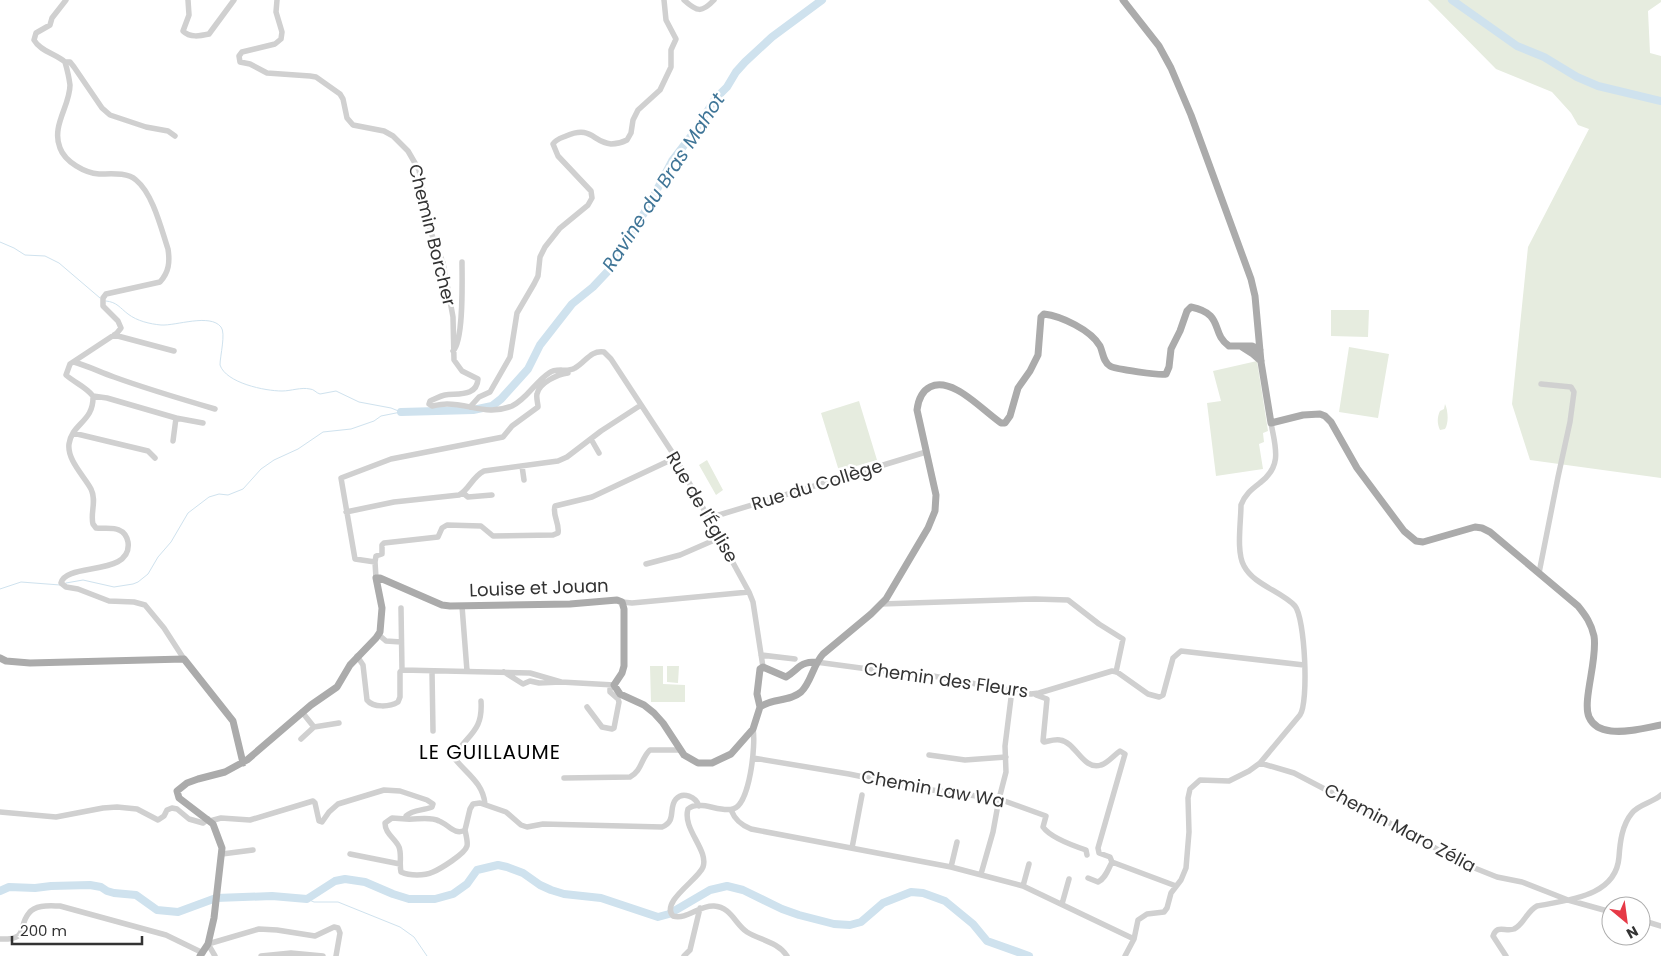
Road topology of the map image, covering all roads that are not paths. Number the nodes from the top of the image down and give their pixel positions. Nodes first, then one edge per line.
1 (66, 0) edge
2 (188, 0) edge
3 (234, 0) edge
4 (277, 0) edge
5 (664, 0) edge
6 (684, 0) edge
7 (714, 0) edge
8 (1123, 0) edge
9 (65, 62) junction
10 (175, 136) dead end
11 (462, 262) dead end
12 (114, 335) junction
13 (1259, 338) junction
14 (1252, 349) junction
15 (453, 350) junction
16 (1260, 350) junction
17 (174, 351) dead end
18 (74, 362) junction
19 (1261, 362) junction
20 (576, 367) junction
21 (1541, 384) dead end
22 (93, 396) junction
23 (641, 405) junction
24 (472, 407) junction
25 (215, 409) dead end
26 (176, 418) junction
27 (1271, 422) junction
28 (203, 423) dead end
29 (73, 433) junction
30 (591, 439) junction
31 (173, 441) dead end
32 (926, 452) junction
33 (599, 454) dead end
34 (155, 458) dead end
35 (675, 458) junction
36 (522, 466) junction
37 (524, 480) dead end
38 (463, 493) junction
39 (492, 495) dead end
40 (346, 512) junction
41 (709, 518) junction
42 (719, 538) junction
43 (374, 562) junction
44 (646, 564) dead end
45 (1540, 574) junction
46 (376, 578) junction
47 (749, 592) junction
48 (622, 602) junction
49 (881, 604) junction
50 (462, 606) junction
51 (401, 608) dead end
52 (379, 635) junction
53 (401, 642) junction
54 (761, 655) junction
55 (357, 656) junction
56 (0, 658) edge
57 (184, 659) junction
58 (795, 659) dead end
59 (816, 662) junction
60 (1304, 665) junction
61 (763, 667) junction
62 (402, 670) junction
63 (432, 671) junction
64 (467, 671) junction
65 (504, 672) junction
66 (1116, 672) junction
67 (561, 682) junction
68 (614, 685) junction
69 (1012, 690) junction
70 (1031, 694) junction
71 (481, 701) dead end
72 (587, 707) dead end
73 (760, 707) junction
74 (302, 712) junction
75 (339, 723) dead end
76 (1661, 725) edge
77 (314, 727) junction
78 (753, 729) junction
79 (433, 731) dead end
80 (302, 739) dead end
81 (681, 750) junction
82 (929, 755) dead end
83 (1006, 757) junction
84 (753, 758) junction
85 (243, 763) junction
86 (1260, 763) junction
87 (564, 778) dead end
88 (862, 795) dead end
89 (1661, 795) edge
90 (999, 799) junction
91 (485, 804) junction
92 (699, 806) junction
93 (731, 810) junction
94 (0, 812) edge
95 (406, 819) junction
96 (209, 820) junction
97 (465, 830) junction
98 (956, 842) dead end
99 (852, 848) junction
100 (253, 850) dead end
101 (222, 854) junction
102 (350, 854) dead end
103 (1087, 855) dead end
104 (1112, 862) junction
105 (400, 864) junction
106 (1029, 864) dead end
107 (951, 867) junction
108 (981, 874) junction
109 (1088, 878) dead end
110 (1069, 879) dead end
111 (1023, 886) junction
112 (1176, 886) junction
113 (1568, 900) junction
114 (1062, 904) junction
115 (700, 908) junction
116 (1601, 909) edge
117 (0, 939) edge
118 (1134, 939) junction
119 (208, 944) junction
120 (201, 954) edge
121 (784, 955) edge
122 (215, 956) edge
123 (262, 956) edge
124 (323, 956) edge
125 (336, 956) edge
126 (684, 956) edge
127 (1125, 956) edge
128 (1506, 956) edge

1 - 9 street
2 - 3 street
4 - 15 street, Chemin Borcher
5 - 24 street
6 - 7 street
8 - 13 main road
9 - 10 street
9 - 12 street
11 - 15 street
12 - 17 street
12 - 18 street
13 - 14 main road
13 - 16 main road
14 - 16 main road
14 - 19 main road
14 - 32 main road
15 - 24 street, Chemin Borcher
16 - 19 main road
18 - 22 street
18 - 25 street
19 - 27 main road
20 - 23 street, Rue de l'Église
20 - 24 street
20 - 40 street
21 - 45 street
22 - 26 street
22 - 29 street
23 - 30 street
23 - 35 street, Rue de l'Église
26 - 28 street
26 - 31 street
27 - 45 main road
27 - 60 street
29 - 34 street
29 - 57 street
30 - 33 street
30 - 36 street
32 - 41 street, Rue du Collège
32 - 49 main road
35 - 41 street, Rue de l'Église
35 - 43 street
36 - 37 street
36 - 38 street
38 - 39 street
38 - 40 street
40 - 43 street
41 - 42 street, Rue de l'Église
42 - 44 street
42 - 47 street, Rue de l'Église
43 - 46 street
45 - 76 main road
46 - 50 main road, Louise et Jouan
46 - 52 main road
47 - 48 street
47 - 54 street, Rue de l'Église
48 - 50 main road, Louise et Jouan
48 - 68 main road, Louise et Jouan
49 - 59 main road
49 - 66 street
50 - 64 street
51 - 53 street
52 - 53 street
52 - 55 main road
53 - 62 street
54 - 58 street
54 - 61 street, Rue de l'Église
55 - 62 street
55 - 74 main road
56 - 57 main road
57 - 85 main road
59 - 61 main road
59 - 69 street, Chemin des Fleurs
59 - 73 main road
60 - 66 street
60 - 86 street
61 - 73 main road
62 - 63 street
63 - 64 street
63 - 79 street
64 - 65 street
65 - 67 street
65 - 67 street
66 - 70 street, Chemin des Fleurs
67 - 68 street
68 - 72 street
68 - 81 main road
69 - 70 street, Chemin des Fleurs
69 - 83 street
70 - 104 street
71 - 91 street
73 - 78 main road
74 - 77 street
74 - 85 main road
75 - 77 street
77 - 80 street
78 - 81 main road
78 - 84 street
81 - 87 street
82 - 83 street
83 - 90 street
84 - 90 street, Chemin Law Wa
84 - 93 street
85 - 96 main road
86 - 112 street
86 - 113 street, Chemin Maro Zélia
88 - 99 street
89 - 113 street
90 - 103 street, Chemin Law Wa
90 - 108 street
91 - 92 street
91 - 97 street
92 - 93 street
92 - 115 street
93 - 99 street
94 - 96 street
95 - 96 street
95 - 97 street
95 - 105 street
96 - 101 main road
97 - 105 street
98 - 107 street
99 - 107 street
100 - 101 street
101 - 119 main road
102 - 105 street
104 - 109 street
104 - 112 street
106 - 111 street
107 - 108 street
108 - 111 street
110 - 114 street
111 - 114 street
112 - 118 street
113 - 116 street, Chemin Maro Zélia
113 - 128 street
114 - 118 street
115 - 121 street
115 - 126 street
117 - 120 street
118 - 127 street
119 - 120 main road
119 - 122 street
119 - 125 street
123 - 124 street

